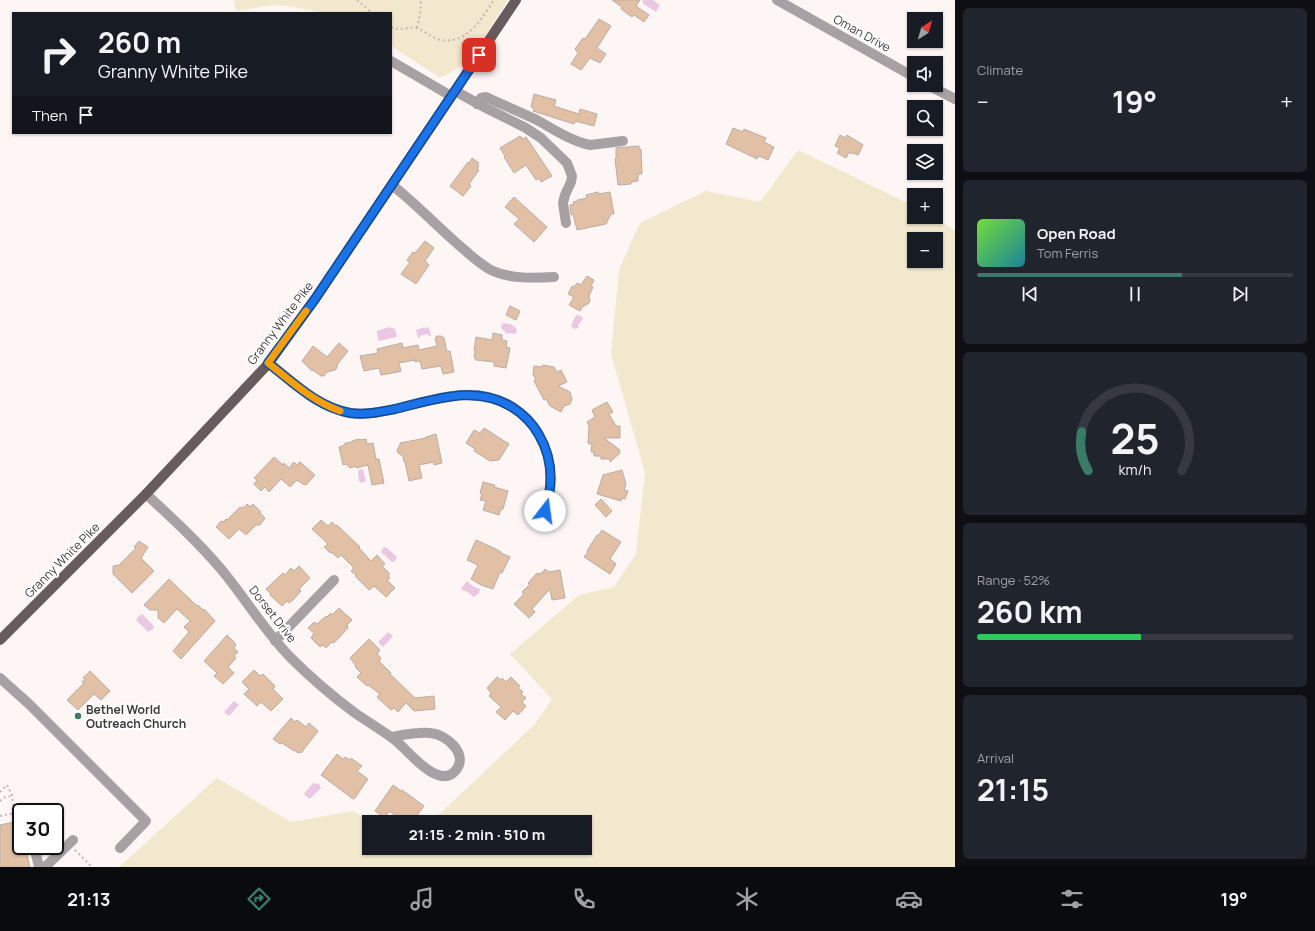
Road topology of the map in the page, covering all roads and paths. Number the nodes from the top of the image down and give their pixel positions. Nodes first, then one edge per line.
1 (357, 0) edge
2 (421, 0) edge
3 (494, 0) edge
4 (516, 0) edge
5 (777, 0) edge
6 (371, 12) edge
7 (392, 27) edge
8 (417, 28) junction
9 (392, 62) edge
10 (907, 73) edge
11 (942, 92) edge
12 (453, 93) junction
13 (955, 99) edge
14 (477, 104) junction
15 (623, 140) dead end
16 (392, 185) junction
17 (566, 223) dead end
18 (554, 277) dead end
19 (268, 363) junction
20 (146, 494) junction
21 (545, 511) dead end
22 (334, 580) dead end
23 (0, 640) edge
24 (275, 641) junction
25 (0, 678) edge
26 (391, 737) junction
27 (0, 792) edge
28 (12, 796) junction
29 (0, 801) edge
30 (13, 803) edge
31 (12, 813) edge
32 (0, 816) edge
33 (73, 840) dead end
34 (120, 848) dead end
35 (36, 855) edge
36 (39, 867) edge
37 (45, 867) edge

1 - 6 path
2 - 8 path
3 - 8 path
4 - 12 main road, Granny White Pike
5 - 10 street, Oman Drive
7 - 8 path
9 - 12 street
11 - 13 street
12 - 14 street
12 - 16 main road, Granny White Pike
14 - 15 street
14 - 17 street
16 - 18 street
16 - 19 main road, Granny White Pike
19 - 20 main road, Granny White Pike
19 - 21 street
20 - 23 main road, Granny White Pike
20 - 24 street, Dorset Drive
22 - 24 street
24 - 26 street, Dorset Drive
25 - 34 street
26 - 26 street, Dorset Drive
27 - 28 path
28 - 29 path
28 - 30 path
31 - 32 path
33 - 37 street
35 - 36 street

